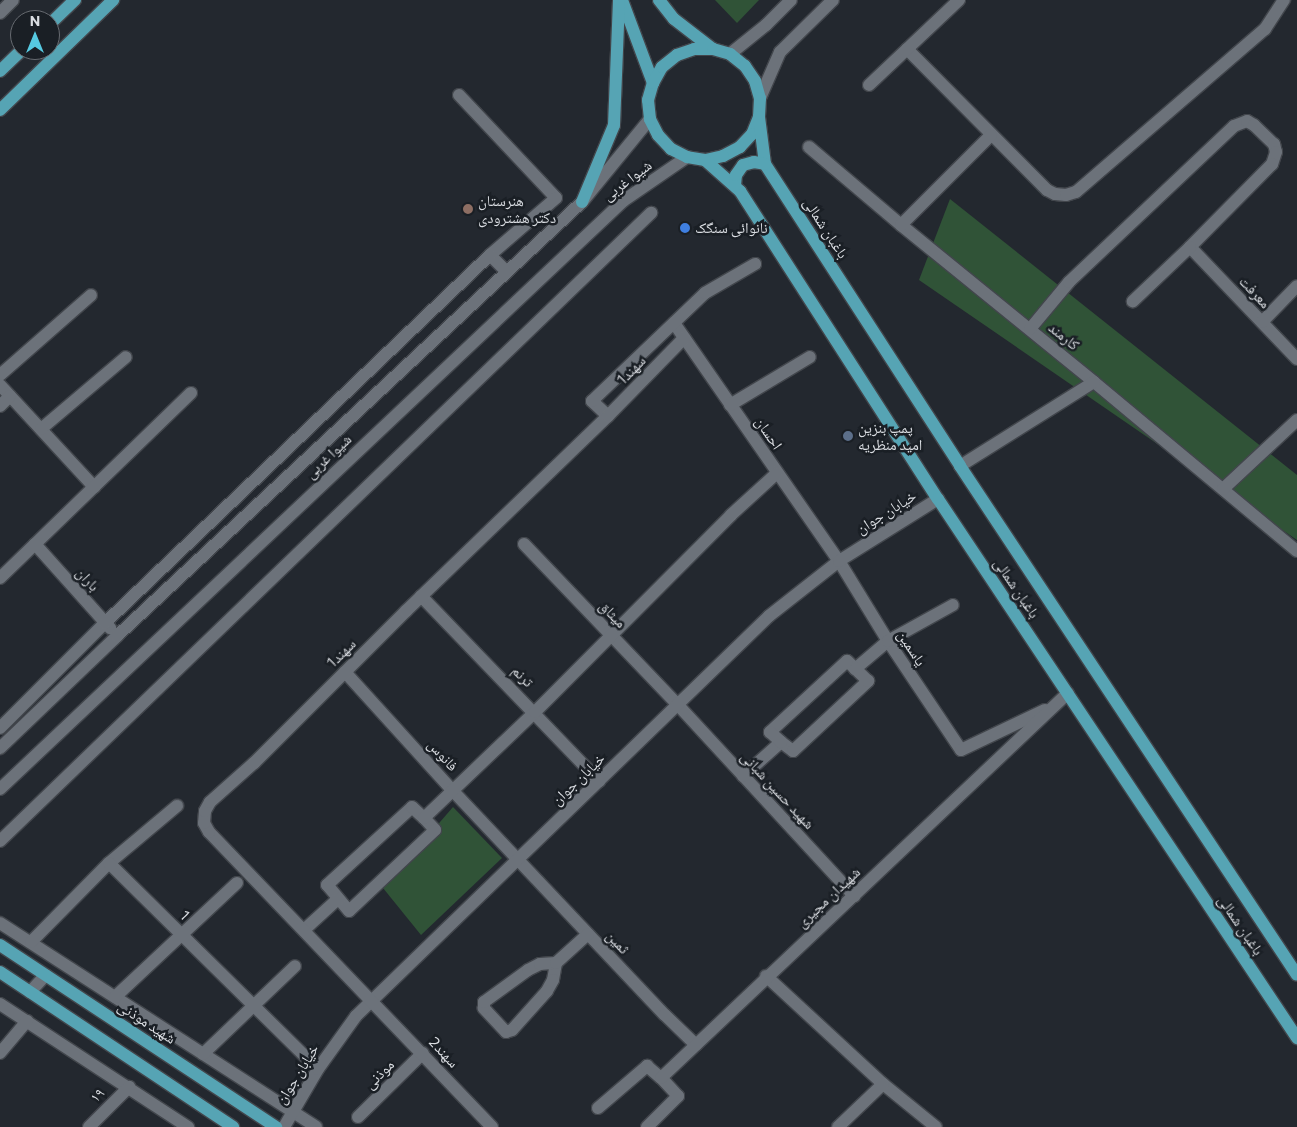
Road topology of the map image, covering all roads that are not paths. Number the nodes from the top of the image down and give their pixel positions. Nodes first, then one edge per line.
1 (13, 0) edge
2 (113, 0) edge
3 (620, 0) edge
4 (659, 0) edge
5 (791, 0) edge
6 (833, 0) edge
7 (959, 0) edge
8 (1284, 0) edge
9 (71, 2) edge
10 (0, 13) edge
11 (60, 14) edge
12 (713, 49) junction
13 (906, 50) junction
14 (730, 54) junction
15 (12, 60) edge
16 (0, 71) edge
17 (653, 82) junction
18 (869, 85) dead end
19 (459, 95) dead end
20 (760, 98) junction
21 (0, 110) edge
22 (759, 117) junction
23 (650, 119) junction
24 (992, 135) junction
25 (810, 146) dead end
26 (687, 157) junction
27 (705, 160) junction
28 (765, 164) junction
29 (735, 186) junction
30 (582, 202) junction
31 (652, 213) dead end
32 (901, 225) junction
33 (1190, 247) junction
34 (490, 255) junction
35 (754, 264) dead end
36 (506, 272) junction
37 (1297, 286) edge
38 (91, 295) dead end
39 (1133, 300) dead end
40 (674, 322) junction
41 (1262, 322) junction
42 (1030, 329) junction
43 (684, 338) junction
44 (126, 357) dead end
45 (810, 358) dead end
46 (1297, 359) edge
47 (0, 375) edge
48 (1094, 382) junction
49 (0, 385) edge
50 (191, 393) dead end
51 (10, 396) junction
52 (730, 405) junction
53 (0, 406) edge
54 (608, 416) junction
55 (1297, 420) edge
56 (41, 429) junction
57 (960, 466) junction
58 (777, 474) junction
59 (94, 487) junction
60 (1223, 489) junction
61 (938, 498) junction
62 (35, 544) junction
63 (524, 544) dead end
64 (1297, 551) edge
65 (839, 561) junction
66 (0, 578) edge
67 (421, 596) junction
68 (953, 605) dead end
69 (105, 622) junction
70 (117, 636) junction
71 (612, 636) junction
72 (888, 641) junction
73 (855, 669) junction
74 (345, 672) junction
75 (1068, 693) junction
76 (678, 705) junction
77 (1056, 705) junction
78 (535, 712) junction
79 (0, 728) edge
80 (781, 742) junction
81 (0, 748) edge
82 (743, 776) junction
83 (599, 781) junction
84 (0, 789) edge
85 (453, 791) junction
86 (177, 806) dead end
87 (424, 818) junction
88 (0, 841) edge
89 (518, 860) junction
90 (109, 863) junction
91 (237, 883) dead end
92 (854, 896) junction
93 (338, 899) junction
94 (0, 923) edge
95 (304, 930) junction
96 (588, 934) junction
97 (182, 935) junction
98 (31, 942) junction
99 (0, 945) edge
100 (556, 963) junction
101 (295, 966) dead end
102 (0, 972) edge
103 (46, 975) junction
104 (1297, 975) edge
105 (767, 977) junction
106 (30, 992) junction
107 (115, 997) junction
108 (373, 1000) junction
109 (0, 1004) edge
110 (254, 1006) junction
111 (27, 1020) junction
112 (1297, 1038) edge
113 (696, 1045) junction
114 (0, 1053) edge
115 (423, 1053) junction
116 (203, 1054) junction
117 (318, 1069) junction
118 (661, 1078) junction
119 (883, 1084) junction
120 (129, 1087) junction
121 (598, 1108) dead end
122 (293, 1111) junction
123 (358, 1117) dead end
124 (89, 1127) edge
125 (188, 1127) edge
126 (233, 1127) edge
127 (276, 1127) edge
128 (284, 1127) edge
129 (316, 1127) edge
130 (492, 1127) edge
131 (647, 1127) edge
132 (838, 1127) edge
133 (936, 1127) edge

1 - 10 street
2 - 21 main road
3 - 17 main road
3 - 30 main road
4 - 12 main road
5 - 14 street
6 - 20 street
7 - 13 street
8 - 24 street
9 - 11 main road
12 - 14 main road
12 - 17 main road
13 - 18 street
13 - 24 street
14 - 20 main road
15 - 16 main road
17 - 23 main road
19 - 34 street
20 - 22 main road
22 - 27 main road
22 - 28 main road, باغبان شمالی
23 - 26 main road
23 - 30 street, شیوا غربی
24 - 32 street
25 - 32 street, کارمند
26 - 27 main road
26 - 84 street, شیوا غربی
27 - 29 main road, باغبان شمالی
28 - 29 main road
28 - 57 main road, باغبان شمالی
29 - 61 main road, باغبان شمالی
30 - 36 street, شیوا غربی
31 - 88 street
32 - 42 street, کارمند
33 - 39 street
33 - 41 street, معرفت
33 - 42 street
34 - 36 street
34 - 69 street
35 - 40 street
36 - 70 street, شیوا غربی
37 - 41 street
38 - 47 street
40 - 43 street, احسان
40 - 54 street
41 - 46 street, معرفت
42 - 48 street, کارمند
43 - 52 street, احسان
43 - 54 street, 1سهند
44 - 56 street
45 - 52 street
48 - 57 street
48 - 60 street, کارمند
49 - 51 street
50 - 59 street
51 - 53 street
51 - 56 street
52 - 58 street, احسان
54 - 67 street, 1سهند
55 - 60 street
56 - 59 street
57 - 104 main road, باغبان شمالی
58 - 65 street, احسان
58 - 71 street
59 - 62 street
60 - 64 street, کارمند
61 - 65 street, خیابان جوان
61 - 75 main road, باغبان شمالی
62 - 66 street
62 - 69 street, باران
63 - 71 street, میثاق
65 - 72 street, یاسمین
65 - 76 street, خیابان جوان
67 - 74 street, 1سهند
67 - 78 street, ترنم
68 - 72 street
69 - 70 street, باران
69 - 79 street
70 - 81 street, شیوا غربی
71 - 76 street, میثاق
71 - 78 street
72 - 73 street
72 - 77 street, یاسمین
73 - 80 street
73 - 80 street
74 - 85 street, فانوس
74 - 95 street, 1سهند
75 - 77 street, شهیدان مجیری
75 - 112 main road, باغبان شمالی
76 - 82 street, شهید حسین شبانی
76 - 83 street, خیابان جوان
77 - 92 street, شهیدان مجیری
78 - 83 street, ترنم
78 - 85 street
80 - 82 street
82 - 92 street, شهید حسین شبانی
83 - 89 street, خیابان جوان
85 - 87 street
85 - 89 street, فانوس
86 - 90 street
87 - 93 street
87 - 93 street
89 - 96 street, ثمین
89 - 108 street, خیابان جوان
90 - 97 street, 1
90 - 98 street
91 - 97 street
92 - 105 street, شهیدان مجیری
93 - 95 street
94 - 98 street
95 - 108 street, 1سهند
96 - 100 street
96 - 113 street, ثمین
97 - 107 street
97 - 110 street, 1
98 - 107 street
99 - 103 main road, شهید موذنی
100 - 100 street
101 - 110 street
102 - 106 main road
103 - 106 street
103 - 127 main road, شهید موذنی
105 - 113 street, شهیدان مجیری
105 - 119 street
106 - 126 main road
107 - 116 street
108 - 115 street, 2سهند
108 - 117 street, خیابان جوان
109 - 111 street
110 - 116 street
110 - 117 street, 1
111 - 114 street
111 - 120 street
113 - 118 street, شهیدان مجیری
115 - 123 street, موذنی
115 - 130 street, 2سهند
116 - 122 street
117 - 122 street, خیابان جوان
118 - 121 street
118 - 131 street
119 - 132 street
119 - 133 street
120 - 124 street, ۱۹
120 - 125 street
122 - 128 street, خیابان جوان
122 - 129 street

